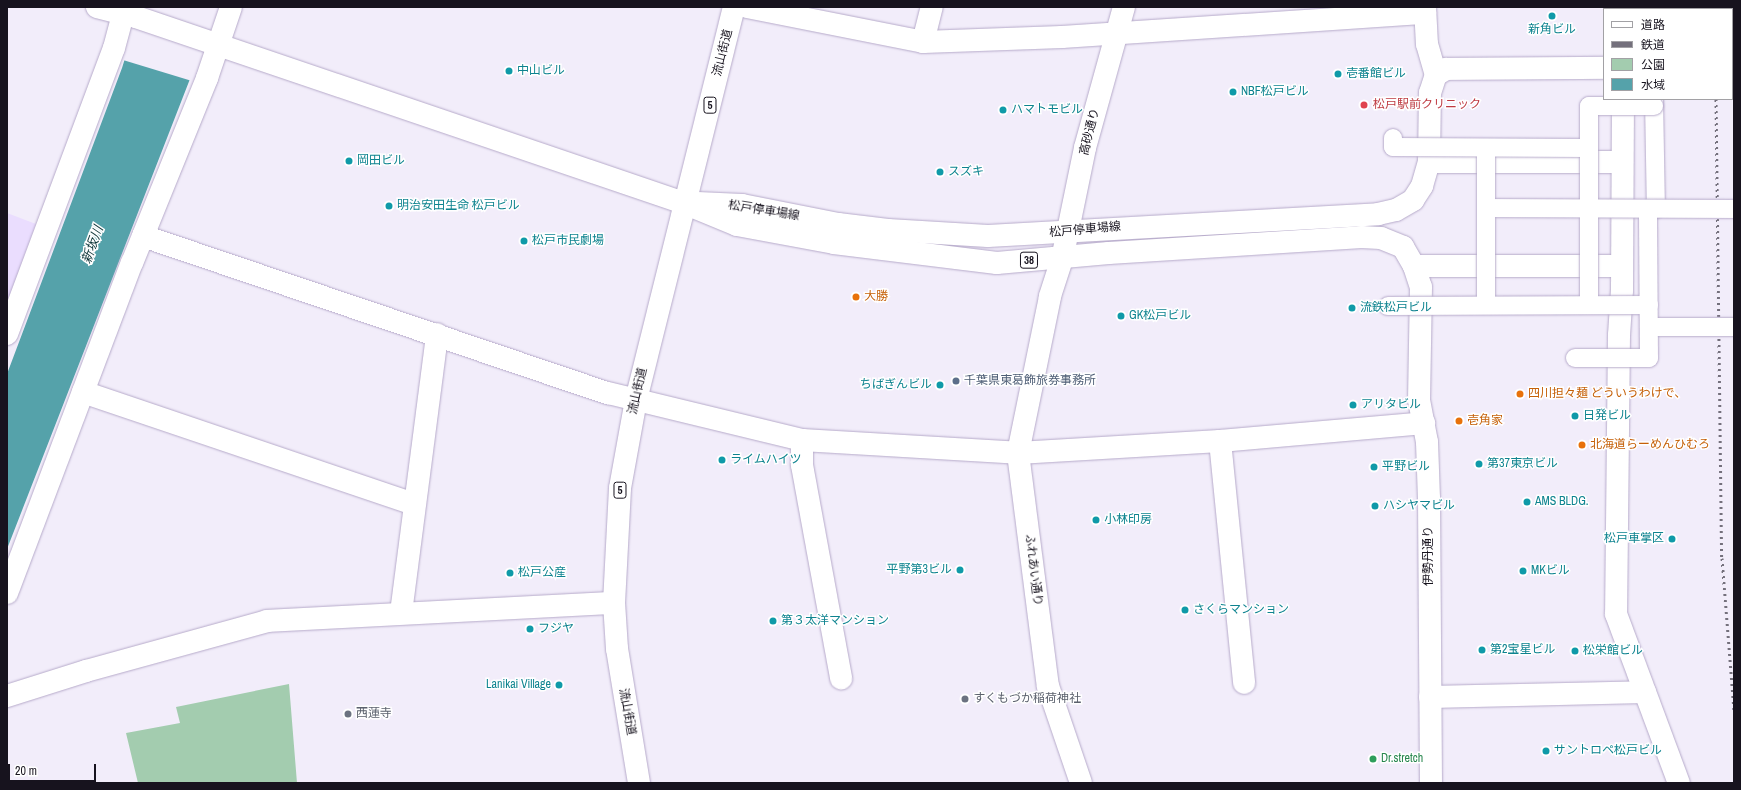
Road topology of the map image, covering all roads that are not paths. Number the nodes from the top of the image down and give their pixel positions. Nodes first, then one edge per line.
1 (97, 7) edge
2 (231, 7) edge
3 (734, 7) edge
4 (747, 7) edge
5 (932, 7) edge
6 (1124, 7) edge
7 (1425, 10) edge
8 (128, 12) edge
9 (1117, 34) junction
10 (923, 42) junction
11 (216, 45) junction
12 (1603, 68) edge
13 (1436, 75) junction
14 (1623, 100) edge
15 (1654, 102) edge
16 (1393, 138) dead end
17 (1590, 148) junction
18 (1486, 149) junction
19 (1429, 162) junction
20 (1622, 162) junction
21 (684, 203) junction
22 (1487, 208) junction
23 (1589, 209) junction
24 (1652, 209) junction
25 (1734, 210) edge
26 (1069, 231) junction
27 (143, 236) junction
28 (1062, 259) junction
29 (1414, 266) junction
30 (1622, 266) junction
31 (1486, 304) junction
32 (1589, 305) junction
33 (1649, 305) junction
34 (1388, 306) dead end
35 (1650, 327) junction
36 (1734, 327) edge
37 (7, 334) edge
38 (436, 334) junction
39 (1575, 358) dead end
40 (83, 392) junction
41 (636, 400) junction
42 (1424, 423) junction
43 (802, 440) junction
44 (1220, 441) junction
45 (1018, 453) junction
46 (413, 504) junction
47 (7, 593) edge
48 (614, 603) junction
49 (401, 613) junction
50 (840, 678) dead end
51 (1244, 683) dead end
52 (1645, 692) junction
53 (7, 696) edge
54 (1430, 696) junction
55 (639, 783) edge
56 (1081, 783) edge
57 (1431, 783) edge
58 (1679, 783) edge

1 - 8 street
2 - 11 street
3 - 21 street, 流山街道 / 5
4 - 10 street
5 - 10 street
6 - 9 street, 高砂通り
7 - 9 street
7 - 13 street
8 - 11 street
8 - 37 street
9 - 10 street
9 - 26 street, 高砂通り
11 - 21 street
11 - 27 street
12 - 13 street
13 - 19 street, 松戸停車場線
14 - 20 street
15 - 17 street, bridge
15 - 24 street
16 - 18 street, bridge
17 - 18 street, bridge
17 - 23 street, bridge
18 - 22 street, bridge
19 - 20 street
19 - 26 street, 松戸停車場線 / 38
20 - 30 street
21 - 26 street, 松戸停車場線 / 38
21 - 28 street, 松戸停車場線 / 38
21 - 41 street, 流山街道 / 5
22 - 23 street, bridge
22 - 31 street, bridge
23 - 24 street, bridge
23 - 32 street, bridge
24 - 25 street, bridge
24 - 33 street, bridge
26 - 28 street, 高砂通り
27 - 38 street
27 - 40 street
28 - 29 street, 松戸停車場線 / 38
28 - 45 street, ふれあい通り
29 - 30 street
29 - 42 street, 伊勢丹通り
30 - 52 street
31 - 32 street, bridge
31 - 34 street, bridge
32 - 33 street, bridge
33 - 35 street, bridge
35 - 36 street, bridge
35 - 39 street, bridge
38 - 41 street
38 - 46 street
40 - 46 street
40 - 47 street
41 - 43 street
41 - 48 street, 流山街道 / 5
42 - 44 street
42 - 54 street, 伊勢丹通り
43 - 45 street
43 - 50 street
44 - 45 street
44 - 51 street
45 - 56 street, ふれあい通り
46 - 49 street
48 - 49 street
48 - 55 street, 流山街道 / 5
49 - 53 street
52 - 54 street
52 - 58 street
54 - 57 street, 伊勢丹通り

